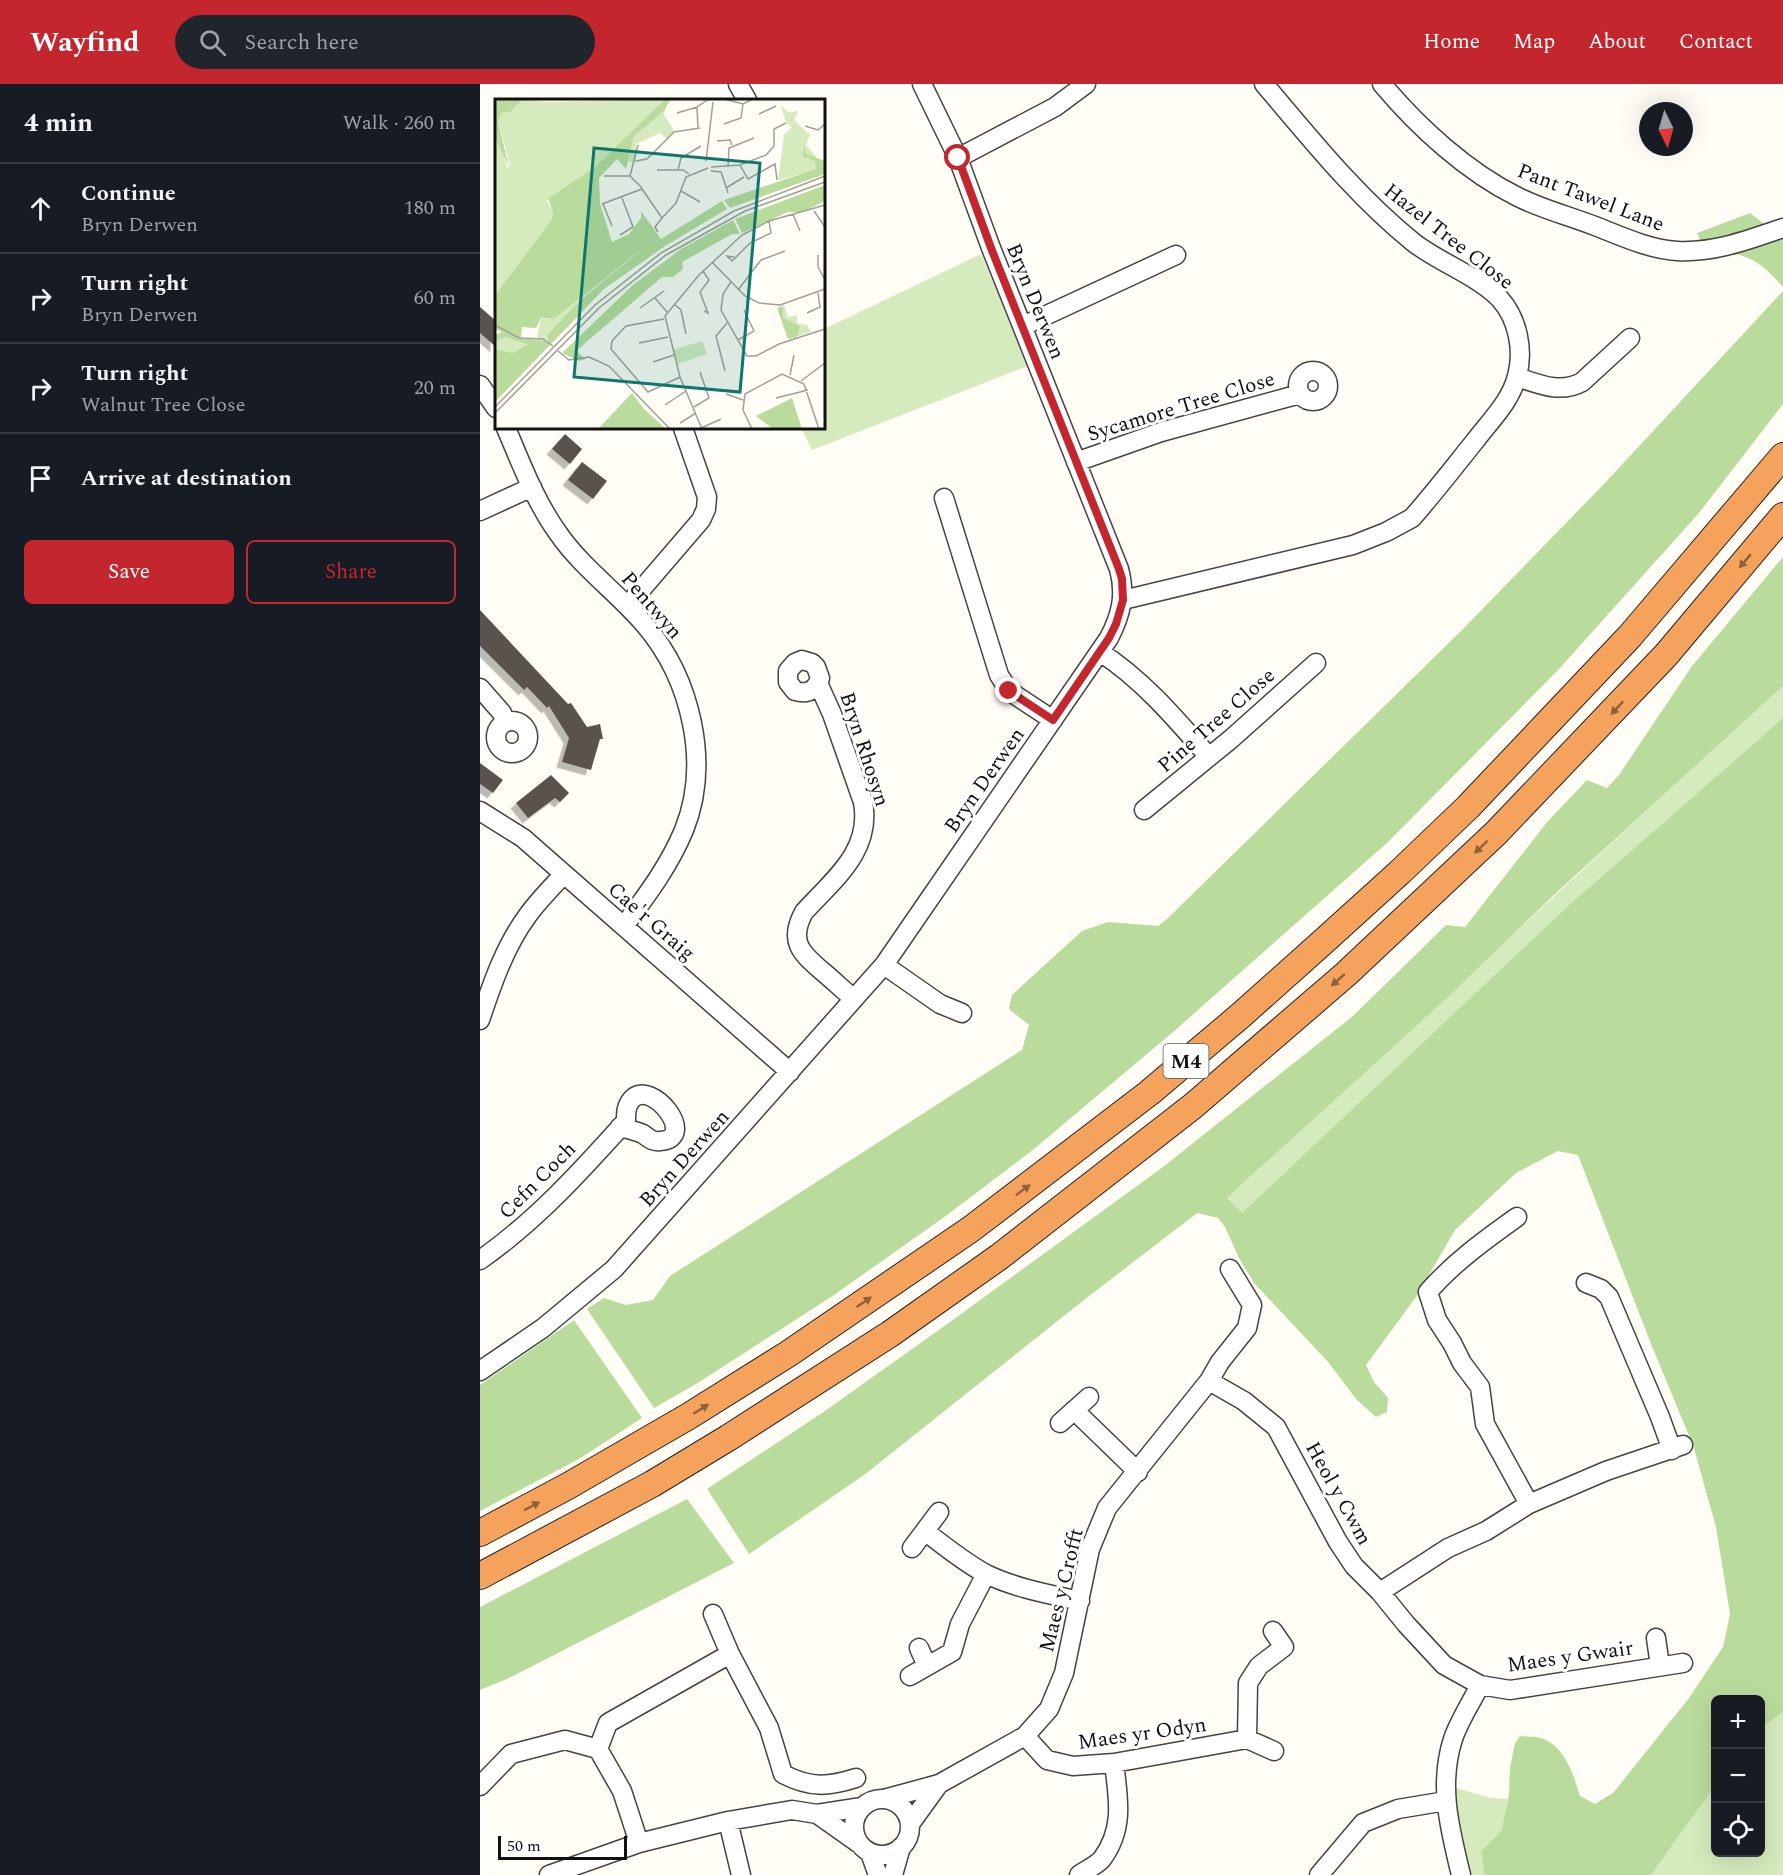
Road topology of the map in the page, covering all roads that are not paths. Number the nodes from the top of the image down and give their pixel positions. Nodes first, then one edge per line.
1 (738, 84) edge
2 (922, 84) edge
3 (1086, 84) edge
4 (1264, 84) edge
5 (1382, 84) edge
6 (746, 99) edge
7 (958, 158) junction
8 (1783, 228) edge
9 (1176, 255) dead end
10 (1023, 326) junction
11 (1630, 338) dead end
12 (1517, 377) junction
13 (480, 385) edge
14 (1300, 394) dead end
15 (495, 407) edge
16 (506, 429) edge
17 (683, 429) edge
18 (1783, 456) edge
19 (1076, 462) junction
20 (532, 487) junction
21 (944, 498) dead end
22 (480, 511) edge
23 (1783, 516) edge
24 (1123, 600) junction
25 (628, 605) junction
26 (1100, 652) junction
27 (1316, 663) dead end
28 (818, 683) dead end
29 (480, 688) edge
30 (1053, 720) junction
31 (505, 722) dead end
32 (1209, 757) junction
33 (1144, 810) dead end
34 (480, 811) edge
35 (564, 874) junction
36 (624, 926) junction
37 (884, 965) junction
38 (854, 999) junction
39 (962, 1013) dead end
40 (480, 1020) edge
41 (790, 1072) junction
42 (620, 1127) dead end
43 (1517, 1217) dead end
44 (480, 1260) edge
45 (1230, 1269) dead end
46 (1586, 1283) dead end
47 (480, 1371) edge
48 (1209, 1381) junction
49 (1089, 1397) dead end
50 (1074, 1410) junction
51 (1060, 1423) dead end
52 (1138, 1472) junction
53 (1529, 1504) junction
54 (939, 1512) dead end
55 (925, 1531) junction
56 (480, 1533) edge
57 (912, 1548) dead end
58 (986, 1574) junction
59 (480, 1576) edge
60 (1380, 1592) junction
61 (1080, 1601) junction
62 (713, 1614) dead end
63 (1273, 1631) dead end
64 (1656, 1638) dead end
65 (919, 1648) dead end
66 (730, 1653) junction
67 (1683, 1663) dead end
68 (927, 1666) junction
69 (1660, 1666) junction
70 (910, 1676) dead end
71 (1480, 1686) junction
72 (1025, 1736) junction
73 (1247, 1739) junction
74 (598, 1749) junction
75 (1274, 1751) dead end
76 (1114, 1763) junction
77 (856, 1778) dead end
78 (939, 1784) junction
79 (480, 1786) edge
80 (884, 1799) junction
81 (1446, 1801) junction
82 (862, 1807) junction
83 (817, 1814) junction
84 (728, 1821) junction
85 (910, 1824) junction
86 (639, 1843) junction
87 (864, 1848) junction
88 (901, 1848) junction
89 (549, 1875) edge
90 (741, 1875) edge
91 (878, 1875) edge
92 (893, 1875) edge
93 (1079, 1875) edge
94 (1319, 1875) edge
95 (1461, 1875) edge

1 - 6 street
2 - 7 street, Bryn Derwen
3 - 7 street
4 - 12 street, Hazel Tree Close
5 - 8 street, Pant Tawel Lane
7 - 10 street, Bryn Derwen
9 - 10 street
10 - 19 street, Bryn Derwen
11 - 12 street
12 - 24 street, Hazel Tree Close
13 - 15 street
14 - 19 street, Sycamore Tree Close
16 - 20 street, Pentwyn
17 - 25 street
56 -> 18 highway, M4
19 - 24 street, Bryn Derwen
20 - 22 street
20 - 25 street, Pentwyn
21 - 30 street
23 -> 59 highway, M4
24 - 26 street, Bryn Derwen
25 - 36 street, Pentwyn
26 - 30 street, Bryn Derwen
26 - 32 street
27 - 32 street, Pine Tree Close
28 - 38 street, Bryn Rhosyn
29 - 31 street
30 - 37 street, Bryn Derwen
32 - 33 street, Pine Tree Close
34 - 35 street, Cae'r Graig
35 - 36 street, Cae'r Graig
35 - 40 street
36 - 41 street, Cae'r Graig
37 - 38 street, Bryn Derwen
37 - 39 street
38 - 41 street, Bryn Derwen
41 - 47 street, Bryn Derwen
42 - 44 street, Cefn Coch
43 - 53 street
45 - 48 street
46 - 53 street
48 - 52 street, Maes y Crofft
48 - 60 street, Heol y Cwm
49 - 50 street
50 - 51 street
50 - 52 street
52 - 61 street, Maes y Crofft
53 - 60 street
54 - 55 street
55 - 57 street
55 - 58 street
58 - 61 street
58 - 68 street
60 - 71 street, Maes y Gwair
61 - 72 street, Maes y Crofft
62 - 66 street
63 - 73 street
64 - 69 street, Maes y Gwair
65 - 68 street
66 - 74 street
66 - 77 street
67 - 69 street, Maes y Gwair
68 - 70 street
69 - 71 street, Maes y Gwair
71 - 81 street
72 - 76 street, Maes yr Odyn
72 - 78 street, Maes y Crofft
73 - 75 street
73 - 76 street, Maes yr Odyn
74 - 79 street
74 - 86 street
76 - 93 street
78 - 80 street, Maes y Crofft
78 - 85 street, Maes y Crofft
80 - 82 street
80 - 85 street
81 - 94 street
81 - 95 street
82 - 83 street
82 - 87 street
83 - 84 street
83 - 87 street
84 - 86 street
84 - 90 street
85 - 88 street
86 - 89 street
87 - 88 street
87 - 91 street
88 - 92 street

